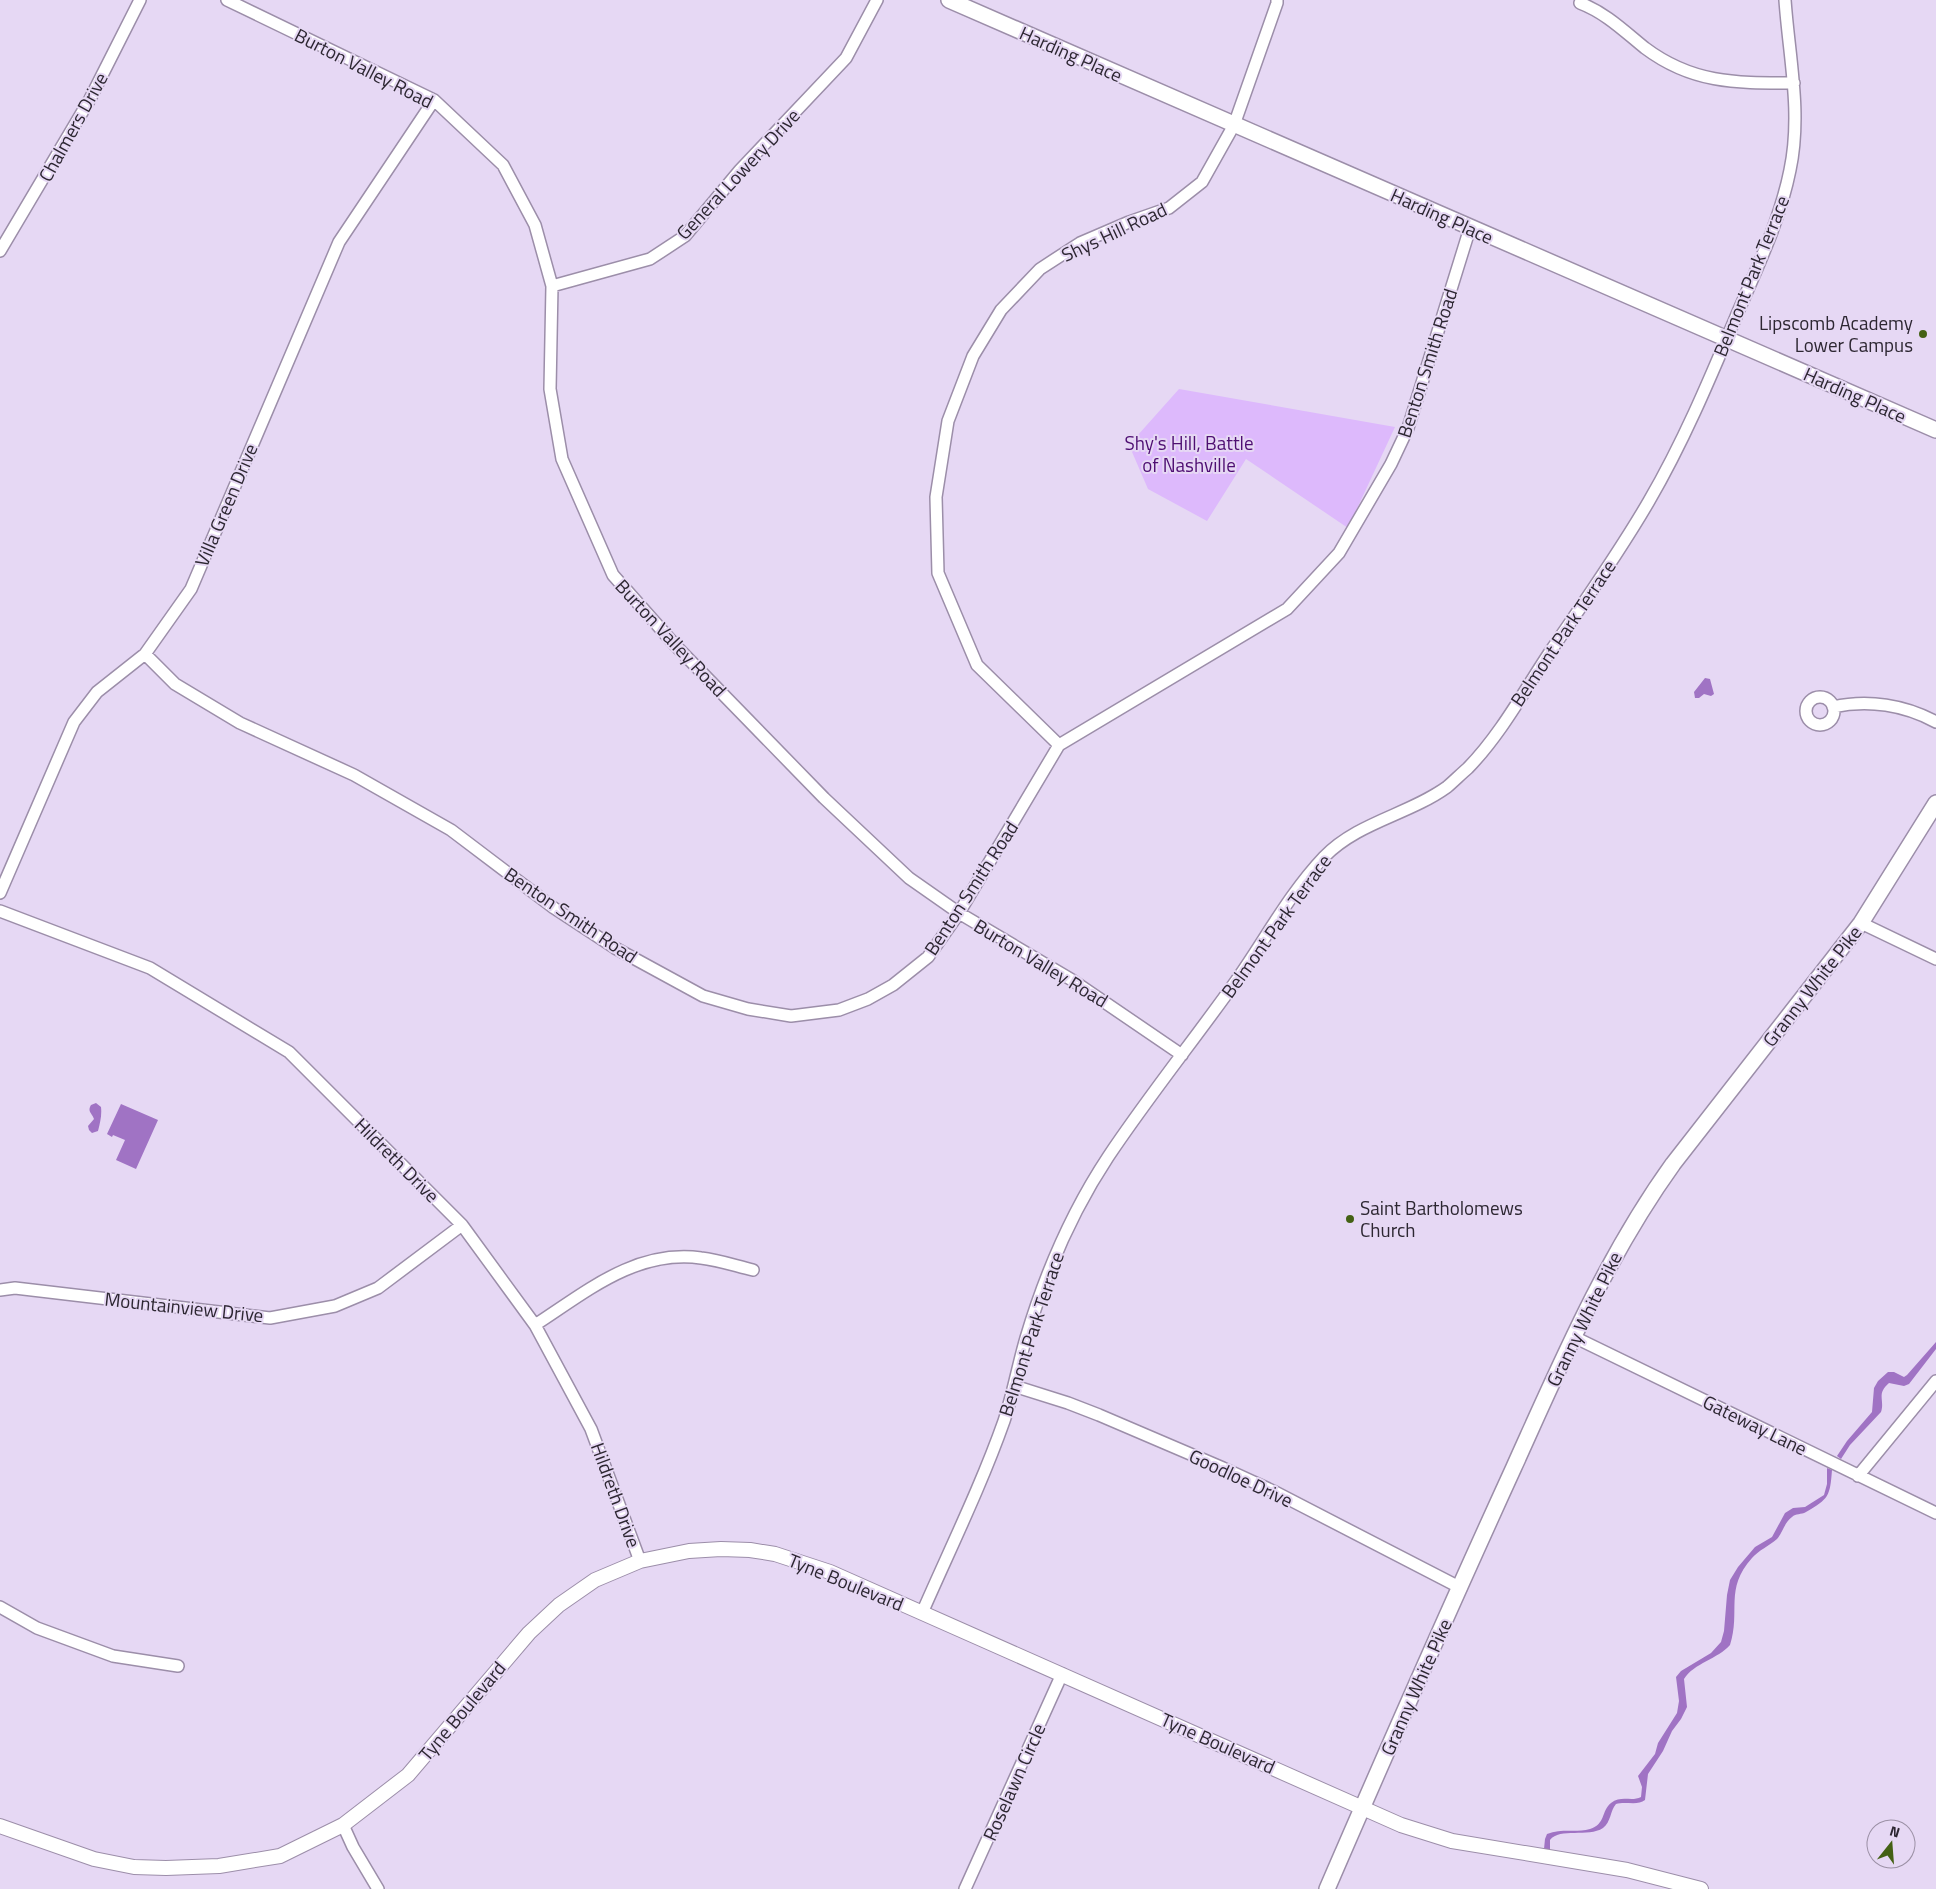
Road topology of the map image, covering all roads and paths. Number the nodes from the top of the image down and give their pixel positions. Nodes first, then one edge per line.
1 (140, 0) edge
2 (227, 0) edge
3 (877, 0) edge
4 (949, 0) edge
5 (1277, 0) edge
6 (1785, 0) edge
7 (1580, 3) dead end
8 (1794, 83) junction
9 (434, 100) junction
10 (1234, 124) junction
11 (1470, 228) junction
12 (0, 251) edge
13 (552, 286) junction
14 (1726, 339) junction
15 (1936, 430) edge
16 (145, 654) junction
17 (1833, 707) dead end
18 (1936, 722) edge
19 (1059, 745) junction
20 (1936, 803) edge
21 (0, 893) edge
22 (0, 911) edge
23 (959, 913) junction
24 (1861, 923) junction
25 (1936, 959) edge
26 (1182, 1055) junction
27 (462, 1225) junction
28 (753, 1270) dead end
29 (0, 1290) edge
30 (535, 1325) junction
31 (1574, 1337) junction
32 (1936, 1380) edge
33 (1014, 1386) junction
34 (1858, 1476) junction
35 (1936, 1513) edge
36 (640, 1561) junction
37 (1461, 1588) junction
38 (0, 1607) edge
39 (922, 1612) junction
40 (178, 1666) dead end
41 (1062, 1674) junction
42 (1362, 1808) junction
43 (342, 1825) junction
44 (0, 1826) edge
45 (378, 1889) edge
46 (965, 1889) edge
47 (1327, 1889) edge
48 (1701, 1889) edge

1 - 12 street, Chalmers Drive
2 - 9 street, Burton Valley Road
3 - 13 street, General Lowery Drive
4 - 10 main road, Harding Place
5 - 10 street, Shys Hill Road
6 - 8 street, Belmont Park Terrace
7 - 8 street
8 - 14 street, Belmont Park Terrace
9 - 13 street, Burton Valley Road
9 - 16 street, Villa Green Drive
10 - 11 main road, Harding Place
10 - 19 street, Shys Hill Road
11 - 14 main road, Harding Place
11 - 19 street, Benton Smith Road
13 - 23 street, Burton Valley Road
14 - 15 main road, Harding Place
14 - 26 street, Belmont Park Terrace
16 - 21 street, Villa Green Drive
16 - 23 street, Benton Smith Road
17 - 18 street
19 - 23 street, Benton Smith Road
20 - 24 main road, Granny White Pike
22 - 27 street, Hildreth Drive
23 - 26 street, Burton Valley Road
24 - 25 street
24 - 31 main road, Granny White Pike
26 - 33 street, Belmont Park Terrace
27 - 29 street, Mountainview Drive
27 - 30 street, Hildreth Drive
28 - 30 street
30 - 36 street, Hildreth Drive
31 - 34 street, Gateway Lane
31 - 37 main road, Granny White Pike
32 - 34 street
33 - 37 street, Goodloe Drive
33 - 39 street, Belmont Park Terrace
34 - 35 street, Gateway Lane
36 - 39 street, Tyne Boulevard
36 - 43 street, Tyne Boulevard
37 - 42 main road, Granny White Pike
38 - 40 street
39 - 41 street, Tyne Boulevard
41 - 42 street, Tyne Boulevard
41 - 46 street, Roselawn Circle
42 - 47 main road, Granny White Pike
42 - 48 street, Tyne Boulevard
43 - 44 street, Tyne Boulevard
43 - 45 street

